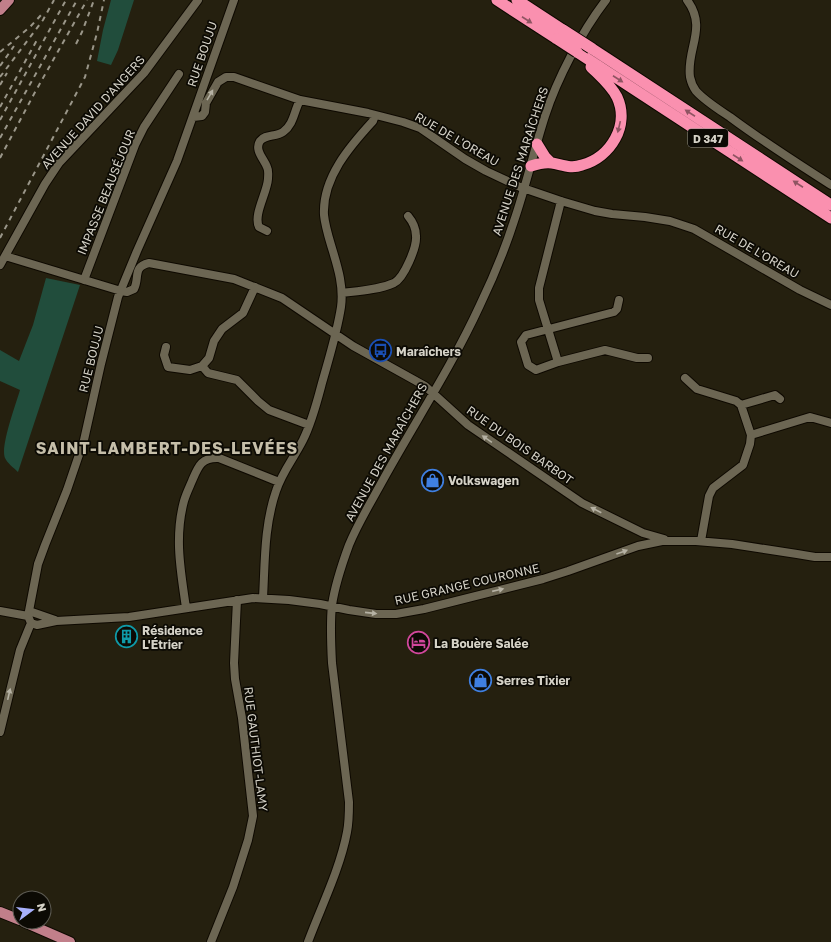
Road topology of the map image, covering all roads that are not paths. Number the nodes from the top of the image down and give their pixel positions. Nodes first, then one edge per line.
1 (10, 0) edge
2 (198, 0) edge
3 (234, 0) edge
4 (497, 0) edge
5 (517, 0) edge
6 (606, 0) edge
7 (687, 0) edge
8 (0, 10) edge
9 (560, 34) junction
10 (584, 54) junction
11 (179, 74) dead end
12 (300, 100) junction
13 (375, 115) junction
14 (193, 117) junction
15 (537, 144) junction
16 (552, 163) junction
17 (531, 166) junction
18 (831, 185) edge
19 (524, 188) junction
20 (560, 201) junction
21 (831, 205) edge
22 (408, 216) dead end
23 (831, 218) edge
24 (267, 231) dead end
25 (5, 256) junction
26 (0, 265) edge
27 (84, 280) junction
28 (255, 287) junction
29 (121, 291) junction
30 (342, 293) junction
31 (619, 300) dead end
32 (831, 305) edge
33 (548, 329) junction
34 (336, 334) junction
35 (166, 347) dead end
36 (648, 358) dead end
37 (558, 362) junction
38 (202, 366) junction
39 (685, 378) dead end
40 (434, 392) junction
41 (780, 399) dead end
42 (741, 405) junction
43 (831, 423) edge
44 (309, 426) junction
45 (751, 435) junction
46 (278, 482) junction
47 (643, 534) junction
48 (674, 541) junction
49 (701, 541) junction
50 (648, 543) junction
51 (831, 556) edge
52 (263, 598) junction
53 (237, 600) junction
54 (332, 606) junction
55 (186, 608) junction
56 (0, 611) edge
57 (29, 617) junction
58 (56, 621) junction
59 (0, 732) edge
60 (0, 912) edge
61 (12, 917) edge
62 (42, 930) edge
63 (70, 942) edge
64 (211, 942) edge
65 (308, 942) edge

1 - 8 main road
2 - 25 street, AVENUE DAVID D'ANGERS
3 - 14 street, RUE BOUJU
4 -> 9 highway, D 347
5 - 9 highway, D 347
6 - 15 street, AVENUE DES MARAÎCHERS
7 - 18 street
9 - 10 highway, D 347, bridge
10 -> 16 highway
21 -> 10 highway, D 347
10 -> 23 highway, D 347
11 - 27 street, IMPASSE BEAUSÉJOUR
12 - 13 street, RUE DE L'OREAU
14 -> 12 street, RUE DE L'OREAU
12 - 24 street
13 - 19 street, RUE DE L'OREAU
13 - 30 street
14 - 29 street, RUE BOUJU
15 - 16 highway
15 - 17 street, AVENUE DES MARAÎCHERS
16 - 17 highway
17 - 19 street, AVENUE DES MARAÎCHERS
19 - 20 street, RUE DE L'OREAU
19 - 40 street, AVENUE DES MARAÎCHERS
20 - 32 street, RUE DE L'OREAU
20 - 33 street
22 - 30 street
25 - 26 street, AVENUE DAVID D'ANGERS
25 - 27 street
27 - 29 street
28 - 29 street, RUE DU BOIS BARBOT
28 - 34 street, RUE DU BOIS BARBOT
28 - 38 street
29 - 57 street, RUE BOUJU
30 - 34 street
31 - 33 street
33 - 37 street
33 - 37 street
34 - 40 street, RUE DU BOIS BARBOT
34 - 44 street
35 - 38 street
36 - 37 street
38 - 44 street
39 - 42 street
47 -> 40 street, RUE DU BOIS BARBOT
40 - 54 street, AVENUE DES MARAÎCHERS
41 - 42 street
42 - 45 street
43 - 45 street
44 - 46 street
45 - 49 street
46 - 52 street
46 - 55 street
47 - 48 street, RUE DU BOIS BARBOT
47 - 50 street
48 - 49 street, RUE GRANGE COURONNE
48 - 50 street, RUE GRANGE COURONNE
49 - 51 street, RUE GRANGE COURONNE
54 -> 50 street, RUE GRANGE COURONNE
52 - 53 street, RUE GRANGE COURONNE
52 - 54 street, RUE GRANGE COURONNE
53 - 55 street, RUE GRANGE COURONNE
53 - 64 street, RUE GAUTHIOT-LAMY
54 - 65 street, AVENUE DES MARAÎCHERS
55 - 58 street, RUE GRANGE COURONNE
56 - 57 street
57 - 58 street, RUE GRANGE COURONNE
57 - 58 street, RUE GRANGE COURONNE
59 -> 57 street, RUE BOUJU
60 - 61 main road
62 - 63 main road

